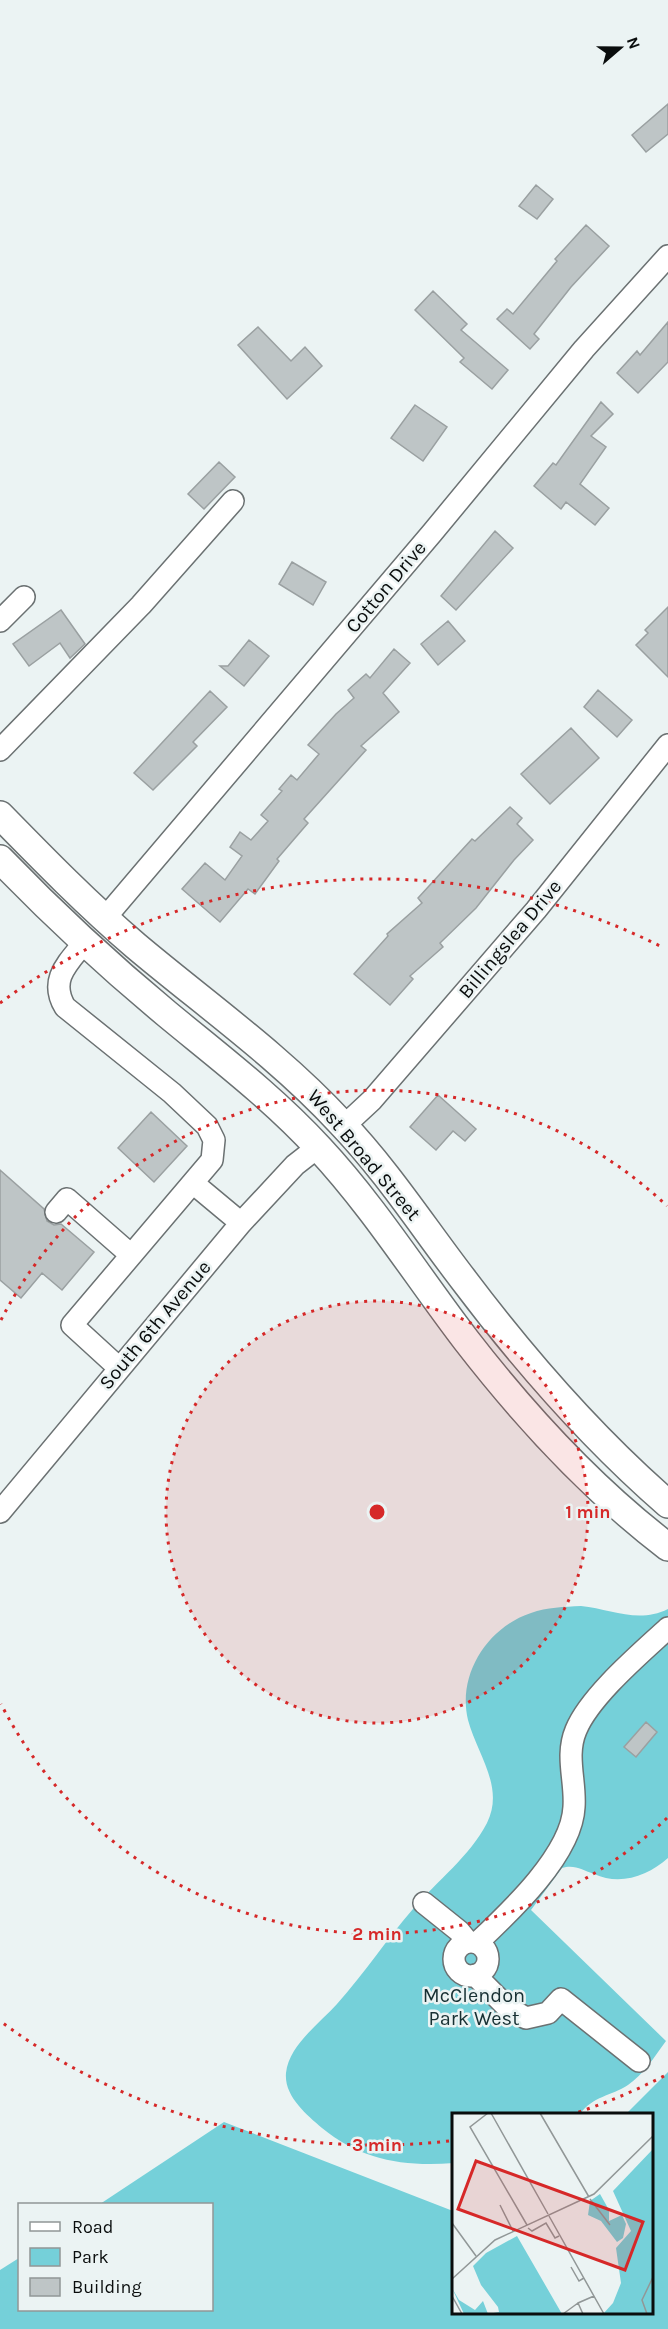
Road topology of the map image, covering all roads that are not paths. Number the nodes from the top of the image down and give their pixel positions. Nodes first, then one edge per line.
1 (668, 256) edge
2 (234, 501) dead end
3 (24, 597) dead end
4 (0, 621) edge
5 (668, 745) edge
6 (0, 750) edge
7 (0, 815) edge
8 (0, 859) edge
9 (105, 918) junction
10 (84, 943) junction
11 (344, 1126) junction
12 (318, 1147) junction
13 (193, 1183) junction
14 (56, 1212) dead end
15 (241, 1223) junction
16 (131, 1255) junction
17 (119, 1368) junction
18 (668, 1504) edge
19 (0, 1512) edge
20 (668, 1547) edge
21 (668, 1628) edge
22 (424, 1903) dead end
23 (473, 1942) junction
24 (639, 2061) dead end

1 - 9 street, Cotton Drive
2 - 6 street
3 - 4 street
5 - 11 street, Billingslea Drive
7 - 9 main road, West Broad Street
8 - 10 main road, West Broad Street
9 - 10 main road
9 - 11 main road, West Broad Street
10 - 12 main road, West Broad Street
10 - 13 street
11 - 12 main road
11 - 18 main road, West Broad Street
12 - 15 street, South 6th Avenue
12 - 20 main road, West Broad Street
13 - 15 street
13 - 16 street
14 - 16 street
15 - 17 street, South 6th Avenue
16 - 17 street
17 - 19 street, South 6th Avenue
21 - 23 street
22 - 23 street
23 - 24 street

